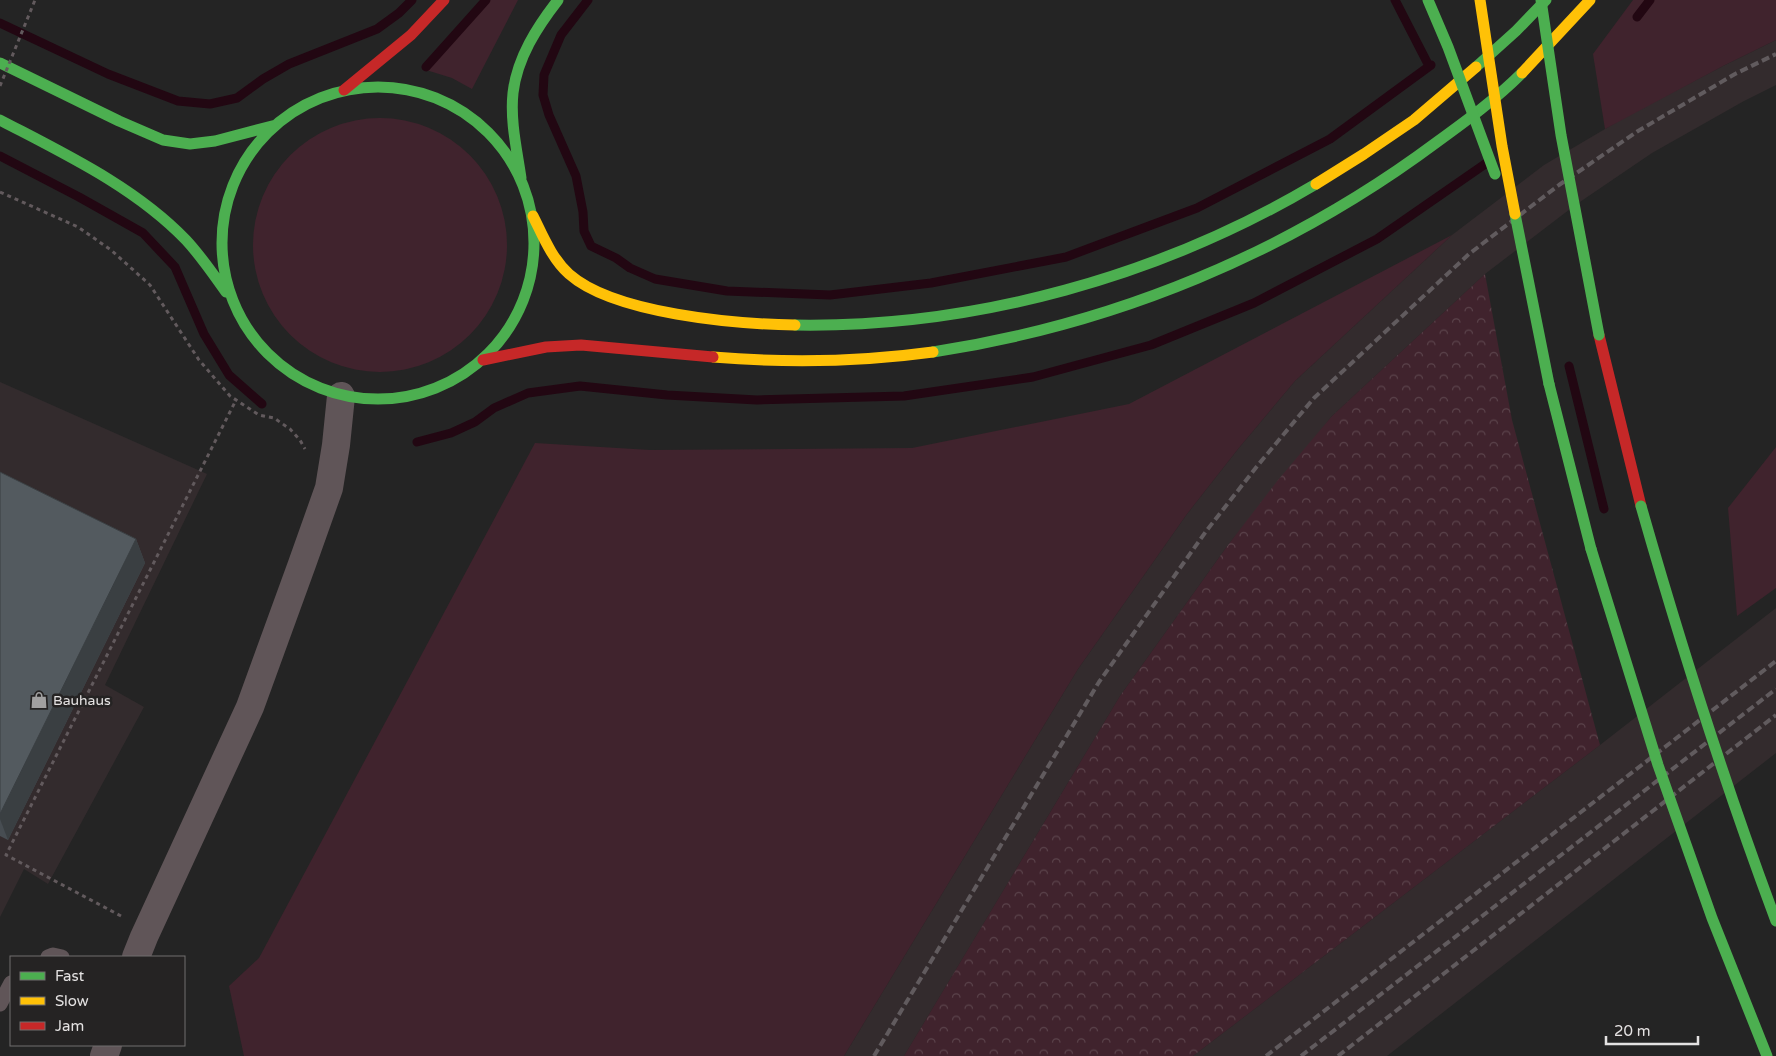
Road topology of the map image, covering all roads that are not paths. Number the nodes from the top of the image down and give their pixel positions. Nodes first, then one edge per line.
1 (444, 0) edge
2 (558, 0) edge
3 (1428, 0) edge
4 (1480, 0) edge
5 (1541, 0) edge
6 (1546, 0) edge
7 (1590, 0) edge
8 (0, 63) edge
9 (344, 90) junction
10 (0, 120) edge
11 (276, 125) junction
12 (521, 178) junction
13 (533, 216) junction
14 (1520, 242) junction
15 (232, 300) junction
16 (483, 360) junction
17 (341, 396) junction
18 (1776, 921) edge
19 (136, 956) edge
20 (10, 985) edge
21 (0, 1004) edge
22 (1767, 1056) edge

1 - 9 main road
2 - 12 main road
3 - 14 main road, bridge
4 - 14 main road, bridge
5 - 18 main road, bridge
6 - 13 main road
7 - 16 main road
8 - 11 main road
9 - 11 main road
9 - 12 main road
10 - 15 main road
11 - 15 main road
12 - 13 main road
13 - 16 main road
14 - 22 main road, bridge
15 - 17 main road
16 - 17 main road
17 - 19 street
20 - 21 lane

